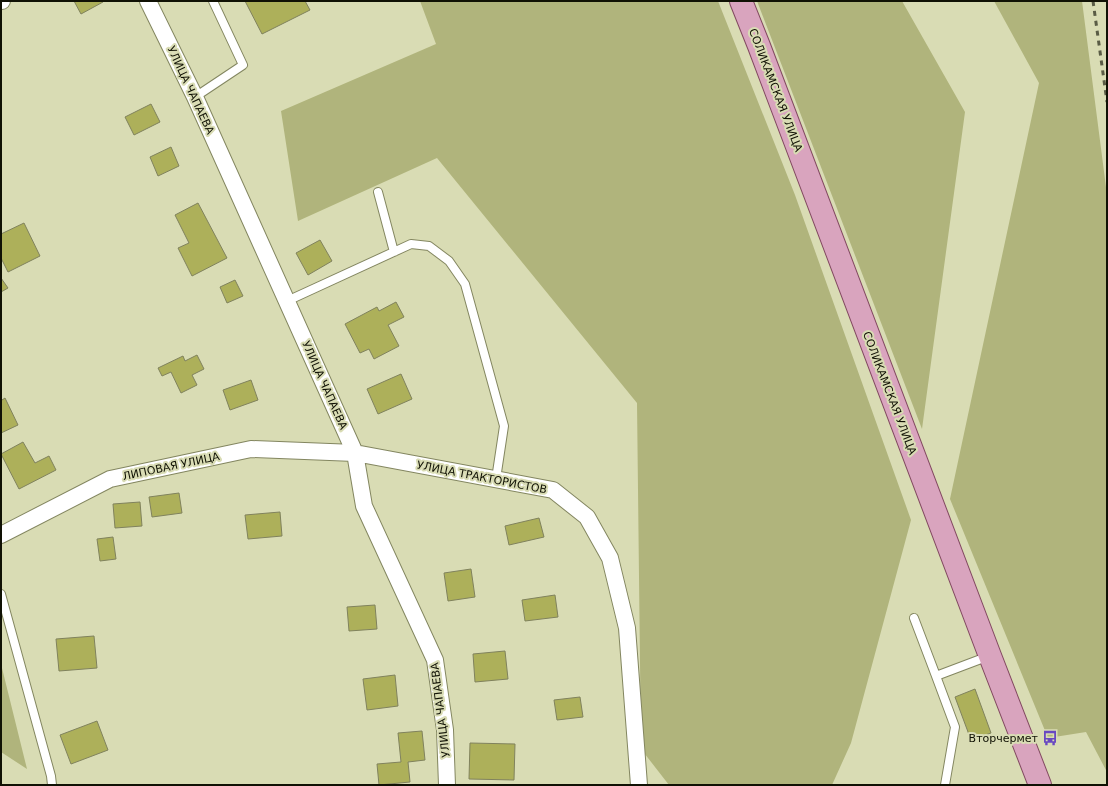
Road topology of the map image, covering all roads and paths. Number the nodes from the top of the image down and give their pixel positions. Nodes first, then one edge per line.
1 (148, 1) edge
2 (213, 1) edge
3 (741, 1) edge
4 (195, 97) junction
5 (378, 192) dead end
6 (394, 252) junction
7 (287, 301) junction
8 (355, 453) junction
9 (496, 479) junction
10 (1, 536) edge
11 (1, 594) edge
12 (914, 618) dead end
13 (990, 656) junction
14 (936, 676) junction
15 (52, 785) edge
16 (447, 785) edge
17 (639, 785) edge
18 (945, 785) edge
19 (1040, 785) edge

1 - 4 street, УЛИЦА ЧАПАЕВА
2 - 4 lane
3 - 13 main road, СОЛИКАМСКАЯ УЛИЦА
4 - 7 street, УЛИЦА ЧАПАЕВА
5 - 6 lane
6 - 7 lane
6 - 9 lane
7 - 8 street, УЛИЦА ЧАПАЕВА
8 - 9 street, УЛИЦА ТРАКТОРИСТОВ
8 - 10 street, ЛИПОВАЯ УЛИЦА
8 - 16 street, УЛИЦА ЧАПАЕВА
9 - 17 street, УЛИЦА ТРАКТОРИСТОВ
11 - 15 lane
12 - 14 lane
13 - 14 lane
13 - 19 main road, СОЛИКАМСКАЯ УЛИЦА
14 - 18 lane

